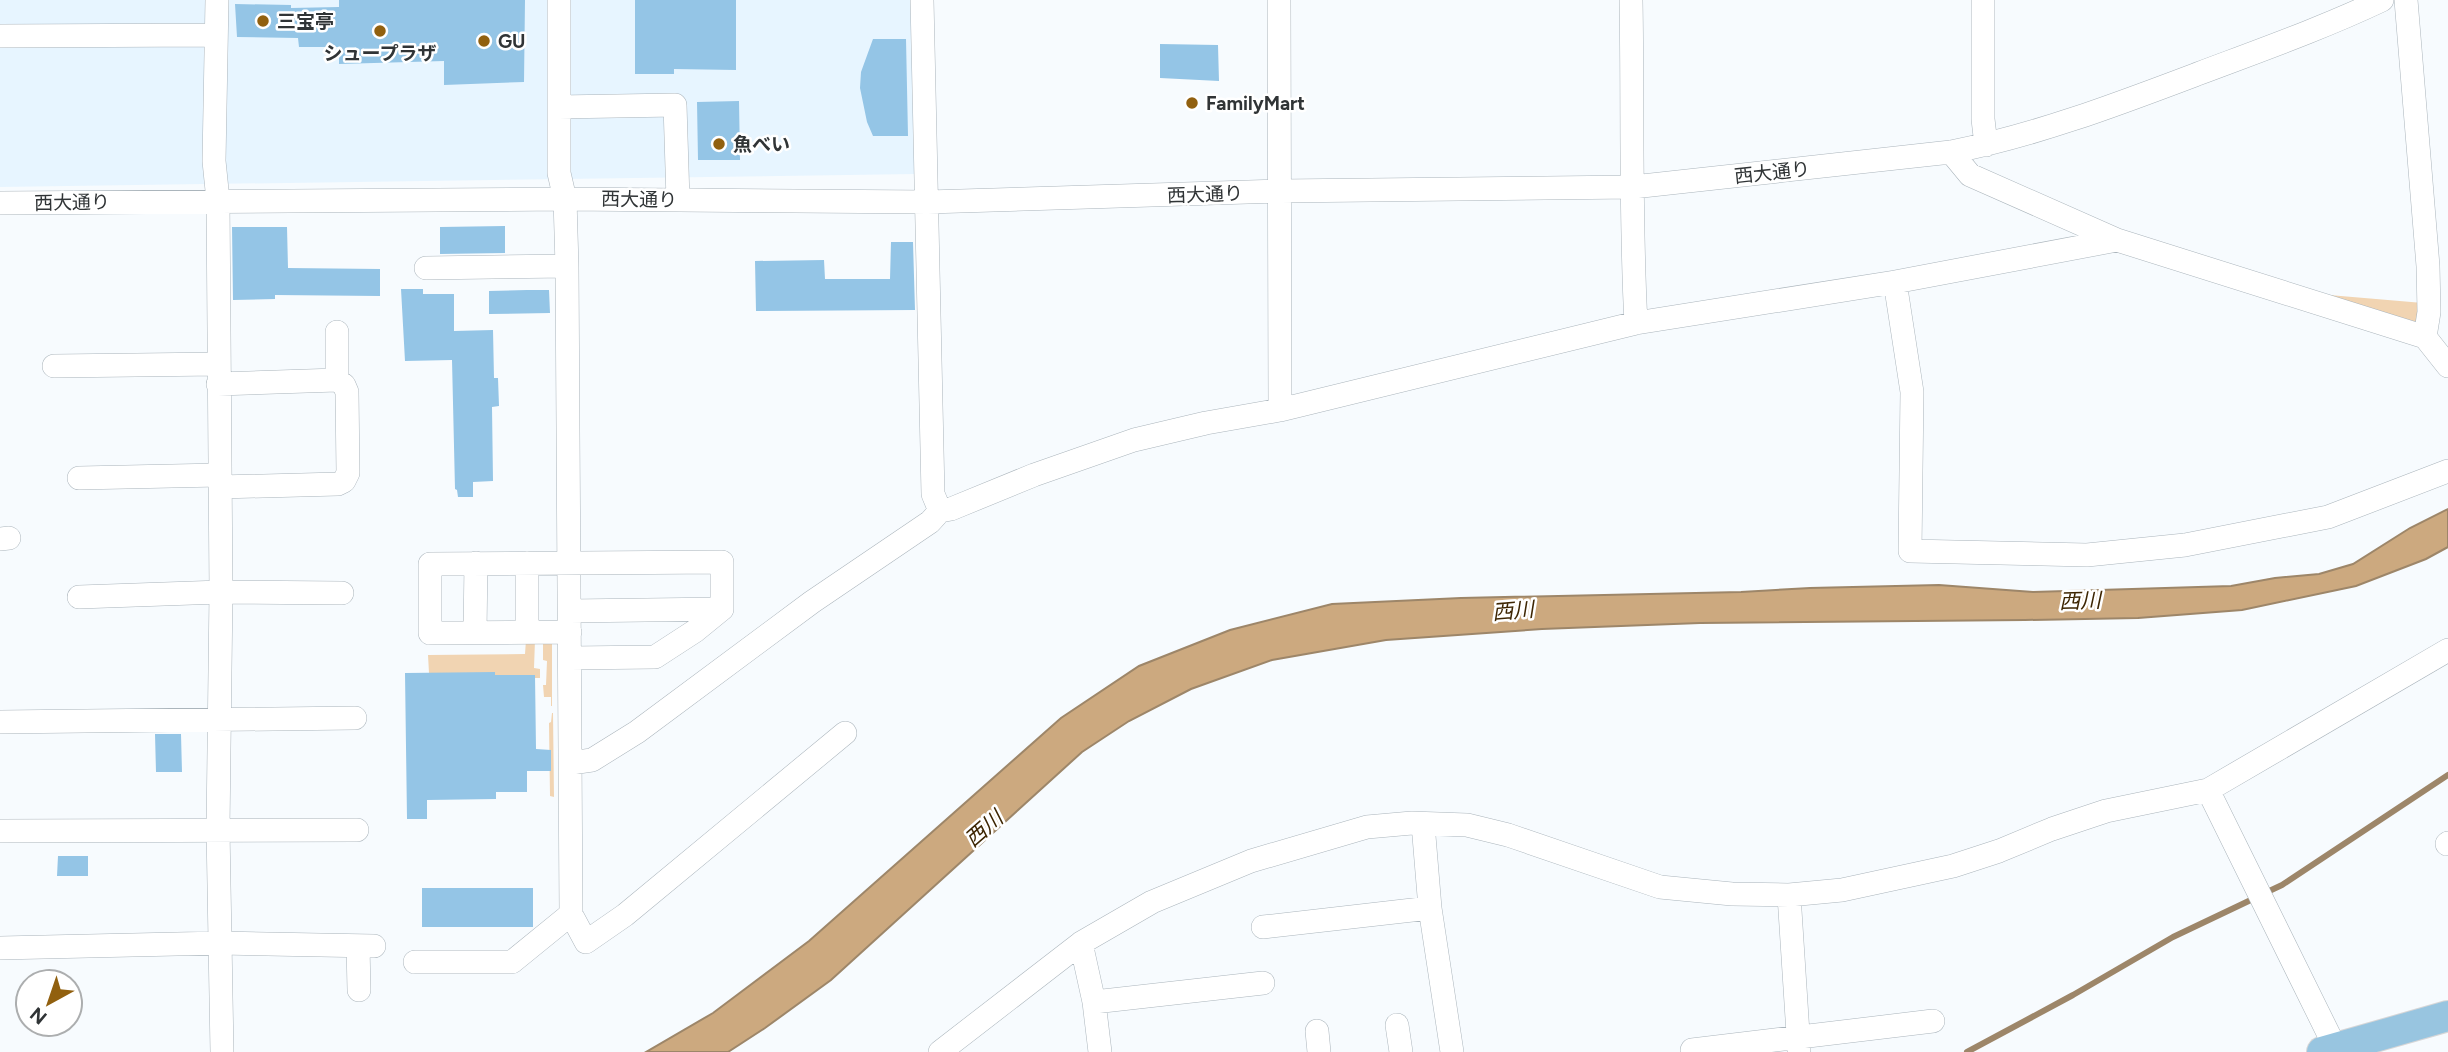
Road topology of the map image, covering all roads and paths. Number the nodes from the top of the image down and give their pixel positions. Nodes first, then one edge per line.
1 (217, 0) edge
2 (559, 0) edge
3 (922, 0) edge
4 (1279, 0) edge
5 (1631, 0) edge
6 (1983, 0) edge
7 (2382, 0) edge
8 (2406, 0) edge
9 (2333, 11) edge
10 (216, 35) junction
11 (0, 36) edge
12 (559, 107) junction
13 (1986, 145) junction
14 (1951, 152) junction
15 (1633, 187) junction
16 (1281, 191) junction
17 (565, 199) junction
18 (218, 200) junction
19 (677, 200) junction
20 (928, 202) junction
21 (0, 203) edge
22 (2117, 240) junction
23 (567, 266) junction
24 (426, 268) dead end
25 (1895, 282) junction
26 (1636, 323) junction
27 (2448, 328) edge
28 (337, 332) dead end
29 (2425, 337) junction
30 (54, 366) dead end
31 (2448, 366) edge
32 (218, 374) junction
33 (337, 380) junction
34 (1280, 410) junction
35 (2448, 471) edge
36 (79, 478) dead end
37 (219, 481) junction
38 (940, 510) junction
39 (476, 563) junction
40 (527, 563) junction
41 (570, 563) junction
42 (221, 592) junction
43 (342, 593) dead end
44 (79, 597) dead end
45 (722, 609) junction
46 (570, 621) junction
47 (475, 632) junction
48 (527, 632) junction
49 (2448, 650) edge
50 (570, 658) junction
51 (355, 718) dead end
52 (221, 719) junction
53 (0, 722) edge
54 (845, 733) dead end
55 (571, 763) junction
56 (2208, 790) junction
57 (1423, 824) junction
58 (218, 829) junction
59 (357, 830) dead end
60 (0, 831) edge
61 (1789, 895) junction
62 (1430, 908) junction
63 (571, 914) junction
64 (1263, 927) dead end
65 (221, 943) junction
66 (1081, 943) junction
67 (0, 948) edge
68 (415, 962) dead end
69 (1263, 984) dead end
70 (359, 990) dead end
71 (1094, 1002) junction
72 (2448, 1016) edge
73 (1933, 1021) dead end
74 (1397, 1025) dead end
75 (1798, 1044) edge
76 (1692, 1050) dead end
77 (2329, 1050) edge
78 (222, 1052) edge
79 (940, 1052) edge
80 (1100, 1052) edge
81 (1401, 1052) edge
82 (1452, 1052) edge

1 - 10 street
2 - 12 street
3 - 20 street
4 - 16 street
5 - 15 street
6 - 13 street
7 - 9 street, 西大通り
8 - 29 street
9 - 13 street, 西大通り
10 - 11 street
10 - 18 street
12 - 17 street
12 - 19 street
13 - 14 street, 西大通り
14 - 15 street, 西大通り
14 - 22 street
15 - 16 street, 西大通り
15 - 26 street
16 - 20 street, 西大通り
16 - 34 street
17 - 18 street, 西大通り
17 - 19 street, 西大通り
17 - 23 street
18 - 21 street, 西大通り
18 - 32 street
19 - 20 street, 西大通り
20 - 38 street
22 - 25 street
22 - 29 street
23 - 24 street
23 - 41 street
25 - 26 street
25 - 35 street
26 - 34 street
27 - 29 street
28 - 33 street
29 - 31 street
30 - 32 street
32 - 33 street
32 - 37 street
33 - 37 street
34 - 38 street
36 - 37 street
37 - 42 street
38 - 55 street
39 - 40 street
39 - 47 street
39 - 47 street
40 - 41 street
40 - 48 street
41 - 45 street
41 - 46 street
42 - 43 street
42 - 44 street
42 - 52 street
45 - 46 street
45 - 50 street
46 - 48 street
46 - 50 street
47 - 48 street
49 - 56 street
50 - 55 street
51 - 52 street
52 - 53 street
52 - 58 street
54 - 63 street
55 - 63 street
56 - 61 street
56 - 77 street
57 - 61 street
57 - 62 street
57 - 66 street
58 - 59 street
58 - 60 street
58 - 65 street
61 - 75 street
62 - 64 street
62 - 82 street
63 - 68 street
65 - 67 street
65 - 70 street
65 - 78 street
66 - 71 street
66 - 79 street
69 - 71 street
71 - 80 street
72 - 77 main road
73 - 75 street
74 - 81 street
75 - 76 street

